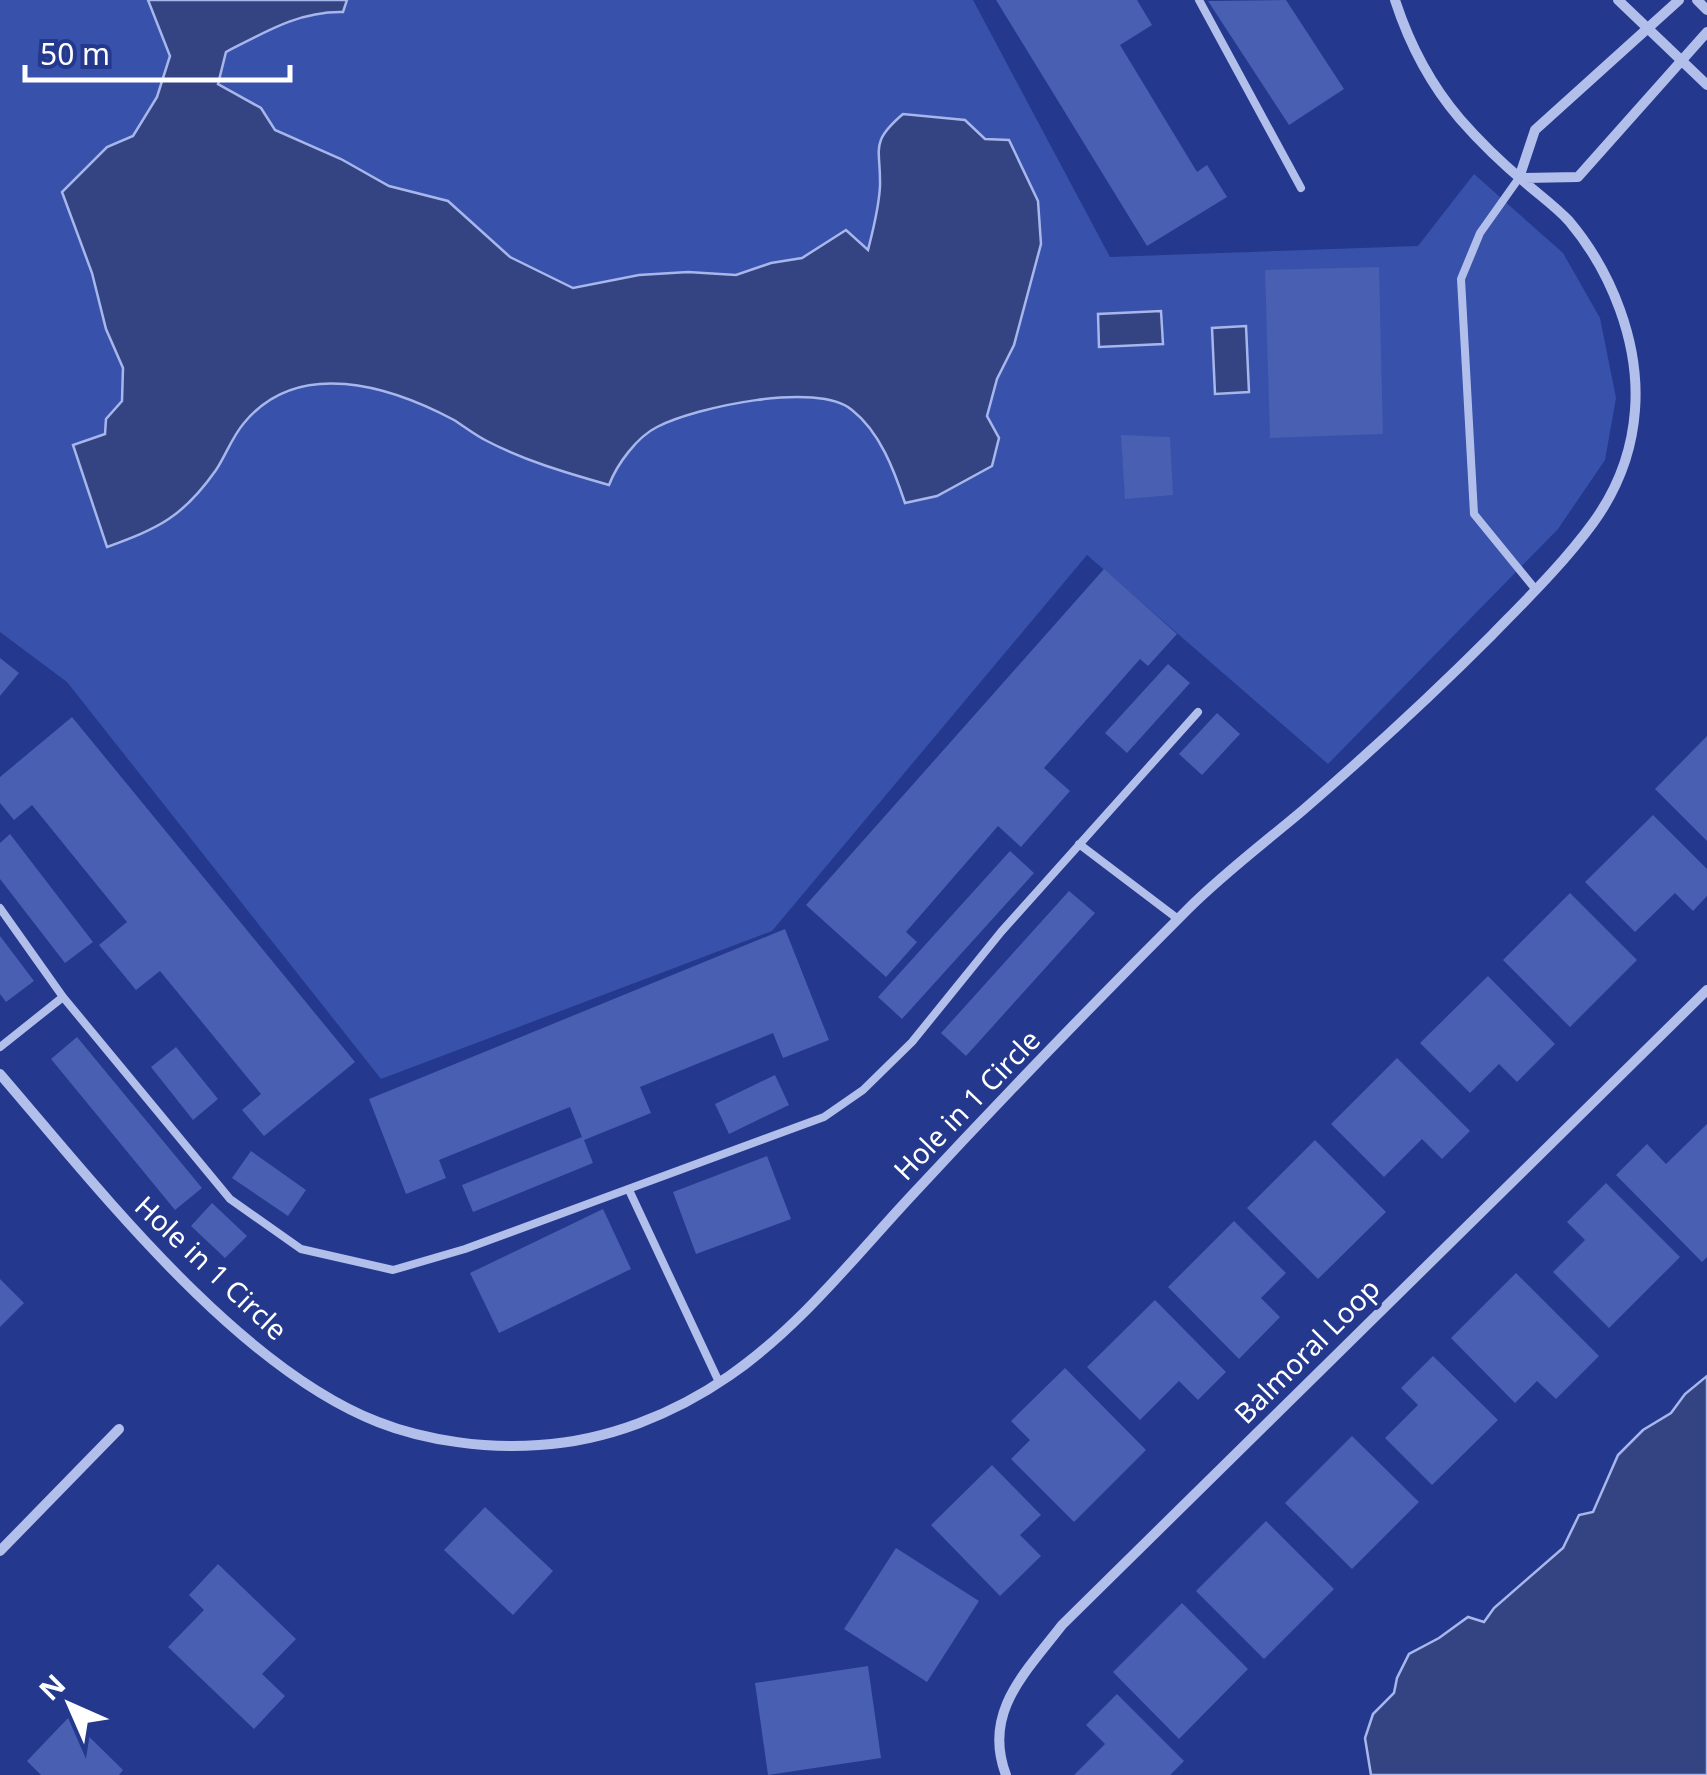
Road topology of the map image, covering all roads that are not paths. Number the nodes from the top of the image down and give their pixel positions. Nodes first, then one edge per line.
1 (1199, 0) edge
2 (1395, 0) edge
3 (1618, 0) edge
4 (1679, 0) edge
5 (1697, 0) edge
6 (1707, 10) edge
7 (1646, 28) junction
8 (1707, 32) edge
9 (1680, 60) junction
10 (1707, 84) edge
11 (1519, 178) junction
12 (1301, 188) dead end
13 (1536, 590) junction
14 (1198, 712) dead end
15 (1079, 844) junction
16 (0, 908) edge
17 (1178, 920) junction
18 (1707, 990) edge
19 (63, 997) junction
20 (0, 1047) edge
21 (0, 1074) edge
22 (629, 1190) junction
23 (719, 1382) junction
24 (119, 1429) dead end
25 (0, 1551) edge
26 (1006, 1775) edge

1 - 12 lane
2 - 11 street, Hole in 1 Circle
3 - 7 street
4 - 7 street
5 - 6 street
7 - 9 street
7 - 11 street
8 - 9 street
9 - 10 street
9 - 11 street
11 - 13 lane
11 - 13 street, Hole in 1 Circle
13 - 17 street, Hole in 1 Circle
14 - 15 lane
15 - 17 lane
15 - 22 lane
16 - 19 lane
17 - 23 street, Hole in 1 Circle
18 - 26 street, Balmoral Loop
19 - 20 lane
19 - 22 lane
21 - 23 street, Hole in 1 Circle
22 - 23 lane
24 - 25 street

